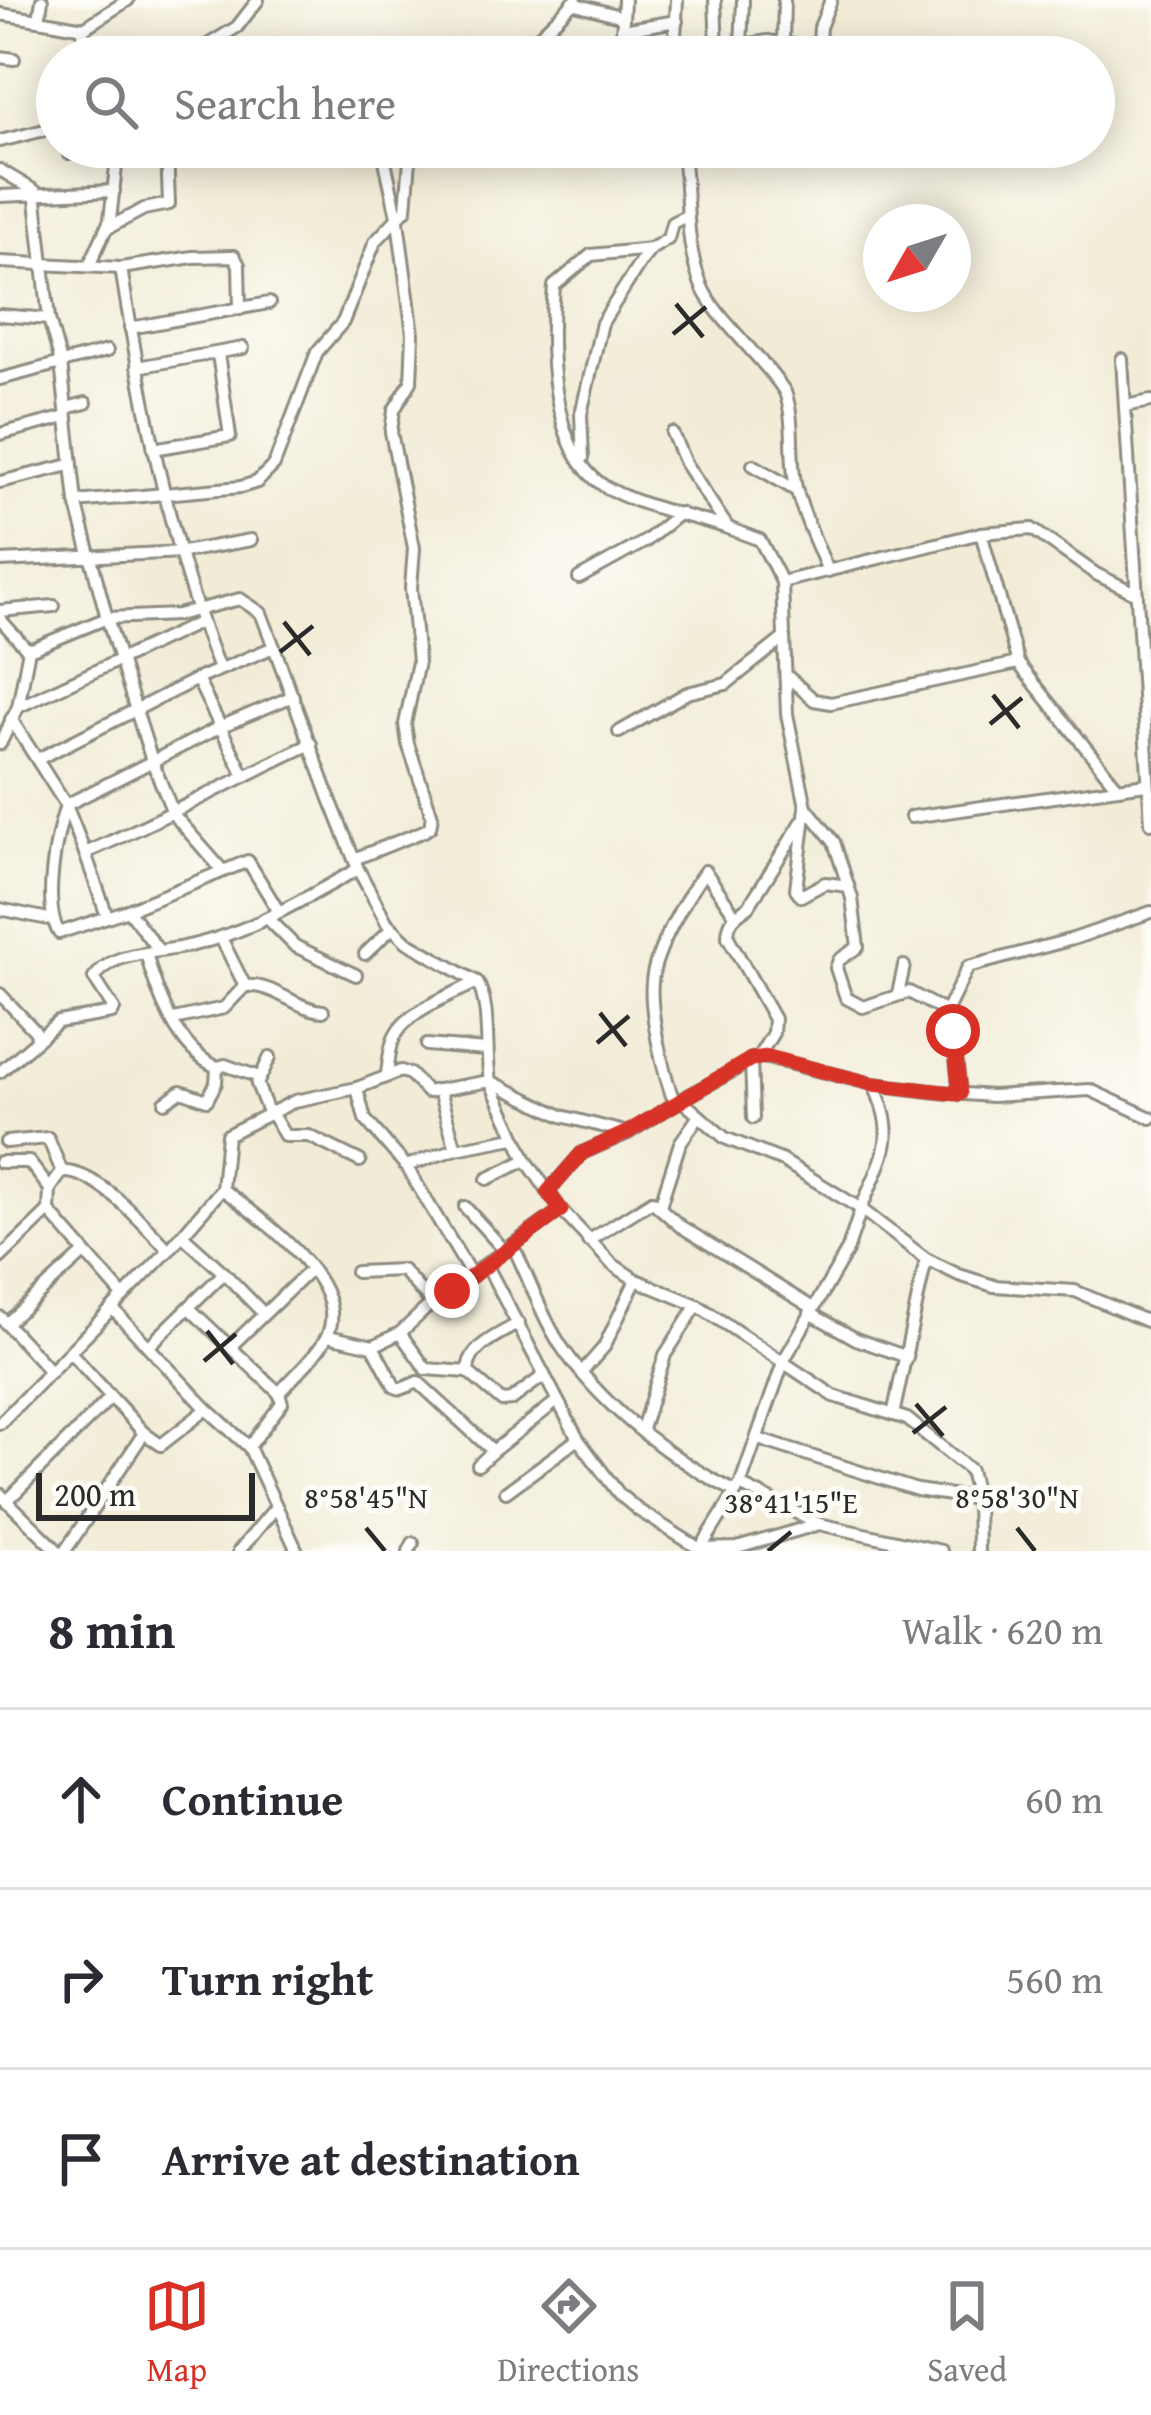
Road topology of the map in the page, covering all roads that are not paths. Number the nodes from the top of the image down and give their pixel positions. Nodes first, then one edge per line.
1 (42, 0) edge
2 (128, 0) edge
3 (257, 0) edge
4 (624, 0) edge
5 (677, 0) edge
6 (715, 0) edge
7 (743, 0) edge
8 (784, 0) edge
9 (831, 0) edge
10 (574, 2) edge
11 (0, 14) edge
12 (39, 20) junction
13 (676, 21) junction
14 (623, 24) junction
15 (84, 28) junction
16 (84, 36) edge
17 (222, 36) edge
18 (539, 36) edge
19 (622, 36) edge
20 (675, 36) edge
21 (716, 36) edge
22 (742, 36) edge
23 (783, 36) edge
24 (820, 36) edge
25 (0, 57) edge
26 (14, 59) dead end
27 (36, 132) edge
28 (0, 141) edge
29 (116, 168) edge
30 (168, 168) edge
31 (387, 168) edge
32 (410, 168) edge
33 (686, 168) edge
34 (0, 170) edge
35 (35, 191) junction
36 (114, 191) junction
37 (0, 196) edge
38 (686, 216) junction
39 (398, 221) junction
40 (108, 228) junction
41 (651, 249) junction
42 (0, 262) edge
43 (46, 266) junction
44 (89, 266) junction
45 (121, 268) junction
46 (269, 303) dead end
47 (240, 309) junction
48 (0, 315) edge
49 (50, 319) junction
50 (130, 328) junction
51 (243, 348) dead end
52 (107, 351) dead end
53 (218, 353) junction
54 (1122, 359) dead end
55 (61, 363) junction
56 (137, 367) junction
57 (0, 379) edge
58 (1151, 401) edge
59 (86, 403) dead end
60 (1125, 406) junction
61 (66, 413) junction
62 (672, 433) dead end
63 (0, 434) edge
64 (153, 449) junction
65 (583, 461) junction
66 (70, 465) junction
67 (753, 465) dead end
68 (0, 482) edge
69 (797, 491) junction
70 (168, 496) junction
71 (76, 502) junction
72 (680, 513) junction
73 (728, 529) junction
74 (981, 532) junction
75 (251, 540) dead end
76 (183, 552) junction
77 (90, 555) junction
78 (0, 561) edge
79 (828, 571) junction
80 (579, 578) dead end
81 (782, 582) junction
82 (1142, 589) edge
83 (54, 606) dead end
84 (0, 615) edge
85 (199, 616) junction
86 (107, 618) junction
87 (784, 638) junction
88 (274, 647) junction
89 (29, 650) junction
90 (120, 660) junction
91 (1018, 663) junction
92 (1147, 663) edge
93 (219, 669) junction
94 (788, 676) junction
95 (197, 680) junction
96 (293, 697) junction
97 (137, 710) junction
98 (14, 713) junction
99 (220, 727) junction
100 (619, 732) dead end
101 (1, 737) edge
102 (311, 744) junction
103 (38, 759) junction
104 (152, 761) junction
105 (244, 775) junction
106 (1146, 784) junction
107 (1118, 788) junction
108 (66, 805) junction
109 (806, 812) junction
110 (175, 815) junction
111 (910, 818) dead end
112 (1151, 823) edge
113 (85, 854) junction
114 (356, 864) junction
115 (223, 871) junction
116 (848, 886) junction
117 (0, 909) edge
118 (128, 910) junction
119 (1151, 912) edge
120 (273, 915) junction
121 (735, 915) junction
122 (107, 916) junction
123 (53, 920) junction
124 (391, 928) junction
125 (221, 938) junction
126 (153, 952) junction
127 (365, 954) dead end
128 (904, 966) dead end
129 (356, 975) dead end
130 (477, 982) junction
131 (245, 986) junction
132 (898, 994) junction
133 (1, 997) edge
134 (323, 1012) dead end
135 (946, 1012) junction
136 (174, 1019) junction
137 (42, 1035) junction
138 (427, 1045) dead end
139 (485, 1050) junction
140 (270, 1057) dead end
141 (755, 1058) junction
142 (217, 1067) junction
143 (0, 1072) edge
144 (387, 1074) junction
145 (259, 1077) junction
146 (490, 1081) junction
147 (873, 1084) junction
148 (357, 1088) junction
149 (439, 1091) junction
150 (960, 1094) junction
151 (166, 1102) dead end
152 (678, 1102) junction
153 (269, 1112) junction
154 (699, 1116) junction
155 (753, 1118) dead end
156 (1151, 1118) edge
157 (628, 1132) junction
158 (514, 1138) junction
159 (6, 1142) dead end
160 (457, 1149) junction
161 (360, 1160) dead end
162 (526, 1160) junction
163 (0, 1162) edge
164 (406, 1166) junction
165 (62, 1172) junction
166 (487, 1179) dead end
167 (222, 1189) junction
168 (50, 1190) junction
169 (548, 1192) junction
170 (660, 1206) junction
171 (465, 1207) dead end
172 (861, 1209) junction
173 (561, 1210) junction
174 (49, 1211) junction
175 (183, 1236) junction
176 (589, 1240) junction
177 (509, 1249) junction
178 (170, 1250) junction
179 (84, 1252) junction
180 (0, 1258) edge
181 (926, 1259) junction
182 (487, 1266) junction
183 (311, 1269) junction
184 (356, 1272) dead end
185 (224, 1274) junction
186 (472, 1276) junction
187 (636, 1280) junction
188 (123, 1296) junction
189 (432, 1303) junction
190 (697, 1305) junction
191 (112, 1308) junction
192 (189, 1308) junction
193 (812, 1311) junction
194 (263, 1313) junction
195 (4, 1320) edge
196 (519, 1323) junction
197 (1151, 1323) edge
198 (400, 1334) junction
199 (328, 1336) junction
200 (149, 1346) junction
201 (231, 1346) junction
202 (373, 1346) junction
203 (70, 1352) junction
204 (907, 1357) junction
205 (784, 1360) junction
206 (50, 1370) junction
207 (468, 1372) junction
208 (582, 1372) junction
209 (542, 1377) junction
210 (279, 1393) junction
211 (111, 1397) junction
212 (556, 1402) junction
213 (207, 1409) junction
214 (893, 1414) junction
215 (0, 1424) edge
216 (642, 1430) junction
217 (144, 1433) junction
218 (578, 1439) junction
219 (758, 1439) junction
220 (249, 1447) junction
221 (493, 1451) junction
222 (478, 1465) dead end
223 (738, 1489) junction
224 (506, 1492) dead end
225 (3, 1498) edge
226 (977, 1499) junction
227 (276, 1508) junction
228 (819, 1524) junction
229 (777, 1545) edge
230 (700, 1550) edge
231 (62, 1551) edge
232 (239, 1551) edge
233 (297, 1551) edge
234 (940, 1551) edge
235 (978, 1551) edge

1 - 12 street
2 - 15 street
3 - 17 street
4 - 14 street
5 - 13 street
6 - 21 street
7 - 22 street
8 - 23 street
9 - 24 street
10 - 14 street
10 - 18 street
11 - 12 street
12 - 15 street
13 - 14 street
13 - 20 street
14 - 19 street
15 - 16 street
25 - 26 street
27 - 28 street
29 - 36 street
30 - 40 street
31 - 39 street
32 - 39 street
33 - 38 street
34 - 35 street
35 - 36 street
35 - 37 street
35 - 43 street
36 - 40 street
38 - 41 street
38 - 69 street
39 - 70 street
39 - 114 street
40 - 44 street
41 - 65 street
41 - 65 street
42 - 43 street
43 - 44 street
43 - 49 street
44 - 45 street
45 - 47 street
45 - 50 street
46 - 47 street
47 - 50 street
48 - 49 street
49 - 55 street
50 - 56 street
51 - 53 street
52 - 55 street
53 - 56 street
53 - 64 street
54 - 60 street
55 - 57 street
55 - 61 street
56 - 64 street
58 - 60 street
59 - 61 street
60 - 82 street
61 - 63 street
61 - 66 street
62 - 73 street
64 - 70 street
65 - 72 street
66 - 68 street
66 - 71 street
67 - 69 street
69 - 79 street
70 - 71 street
70 - 76 street
71 - 77 street
72 - 73 street
72 - 80 street
73 - 81 street
74 - 79 street
74 - 82 street
74 - 91 street
75 - 76 street
76 - 77 street
76 - 85 street
77 - 78 street
77 - 86 street
79 - 81 street
81 - 87 street
82 - 92 street
83 - 84 street
84 - 89 street
85 - 86 street
85 - 88 street
85 - 90 street
85 - 93 street
86 - 89 street
86 - 90 street
87 - 94 street
87 - 100 street
88 - 93 street
88 - 96 street
89 - 98 street
90 - 97 street
90 - 98 street
91 - 94 street
91 - 107 street
92 - 106 street
93 - 95 street
94 - 109 street
95 - 97 street
95 - 99 street
96 - 99 street
96 - 102 street
97 - 103 street
97 - 104 street
98 - 101 street
98 - 103 street
99 - 104 street
99 - 105 street
102 - 105 street
102 - 114 street
103 - 108 street
104 - 108 street
104 - 110 street
105 - 110 street
106 - 107 street
106 - 112 street
107 - 111 street
108 - 113 street
108 - 123 street
109 - 116 street
109 - 116 street
109 - 121 street
110 - 113 street
110 - 115 street
113 - 122 street
114 - 120 street
114 - 124 street
115 - 118 street
115 - 120 street
116 - 132 street
117 - 123 street
118 - 122 street
118 - 126 street
119 - 135 street
120 - 125 street
120 - 129 street
121 - 141 street
121 - 152 street
122 - 123 street
124 - 127 street
124 - 130 street
125 - 126 street
125 - 131 street
126 - 136 street
126 - 137 street
128 - 132 street
130 - 139 street
130 - 144 street
131 - 134 street
131 - 136 street
132 - 135 street
133 - 137 street
135 - 150 street
136 - 142 street
137 - 143 street
138 - 139 street
139 - 146 street
140 - 145 street
141 - 147 street
141 - 152 street
141 - 155 street
142 - 145 street
142 - 151 street
144 - 148 street
144 - 149 street
145 - 153 street
146 - 149 street
146 - 157 street
146 - 158 street
147 - 150 street
147 - 172 street
148 - 153 street
148 - 164 street
149 - 160 street
150 - 156 street
152 - 154 street
152 - 157 street
153 - 161 street
153 - 167 street
154 - 170 street
154 - 172 street
157 - 169 street
158 - 160 street
158 - 162 street
159 - 165 street
160 - 164 street
162 - 166 street
162 - 169 street
163 - 168 street
164 - 186 street
165 - 168 street
165 - 178 street
167 - 175 street
167 - 183 street
168 - 174 street
169 - 173 street
170 - 176 street
170 - 193 street
171 - 177 street
172 - 181 street
172 - 193 street
173 - 176 street
173 - 177 street
174 - 179 street
174 - 180 street
175 - 178 street
175 - 185 street
176 - 187 street
177 - 182 street
177 - 208 street
178 - 188 street
179 - 188 street
179 - 195 street
181 - 197 street
181 - 204 street
182 - 186 street
182 - 196 street
183 - 194 street
183 - 199 street
184 - 189 street
185 - 192 street
185 - 194 street
186 - 189 street
187 - 190 street
187 - 208 street
188 - 191 street
189 - 198 street
190 - 205 street
190 - 216 street
191 - 200 street
191 - 203 street
192 - 200 street
192 - 201 street
193 - 204 street
193 - 205 street
194 - 201 street
195 - 206 street
196 - 207 street
196 - 209 street
198 - 202 street
198 - 207 street
199 - 202 street
199 - 210 street
200 - 213 street
201 - 210 street
202 - 221 street
203 - 206 street
203 - 211 street
204 - 214 street
205 - 214 street
205 - 219 street
206 - 215 street
207 - 209 street
208 - 216 street
209 - 212 street
210 - 220 street
211 - 217 street
211 - 225 street
212 - 218 street
212 - 221 street
213 - 217 street
213 - 220 street
214 - 226 street
216 - 223 street
217 - 231 street
218 - 224 street
218 - 230 street
219 - 223 street
219 - 226 street
220 - 227 street
221 - 222 street
223 - 228 street
223 - 230 street
225 - 231 street
226 - 235 street
227 - 232 street
227 - 233 street
228 - 229 street
228 - 234 street
229 - 230 street

